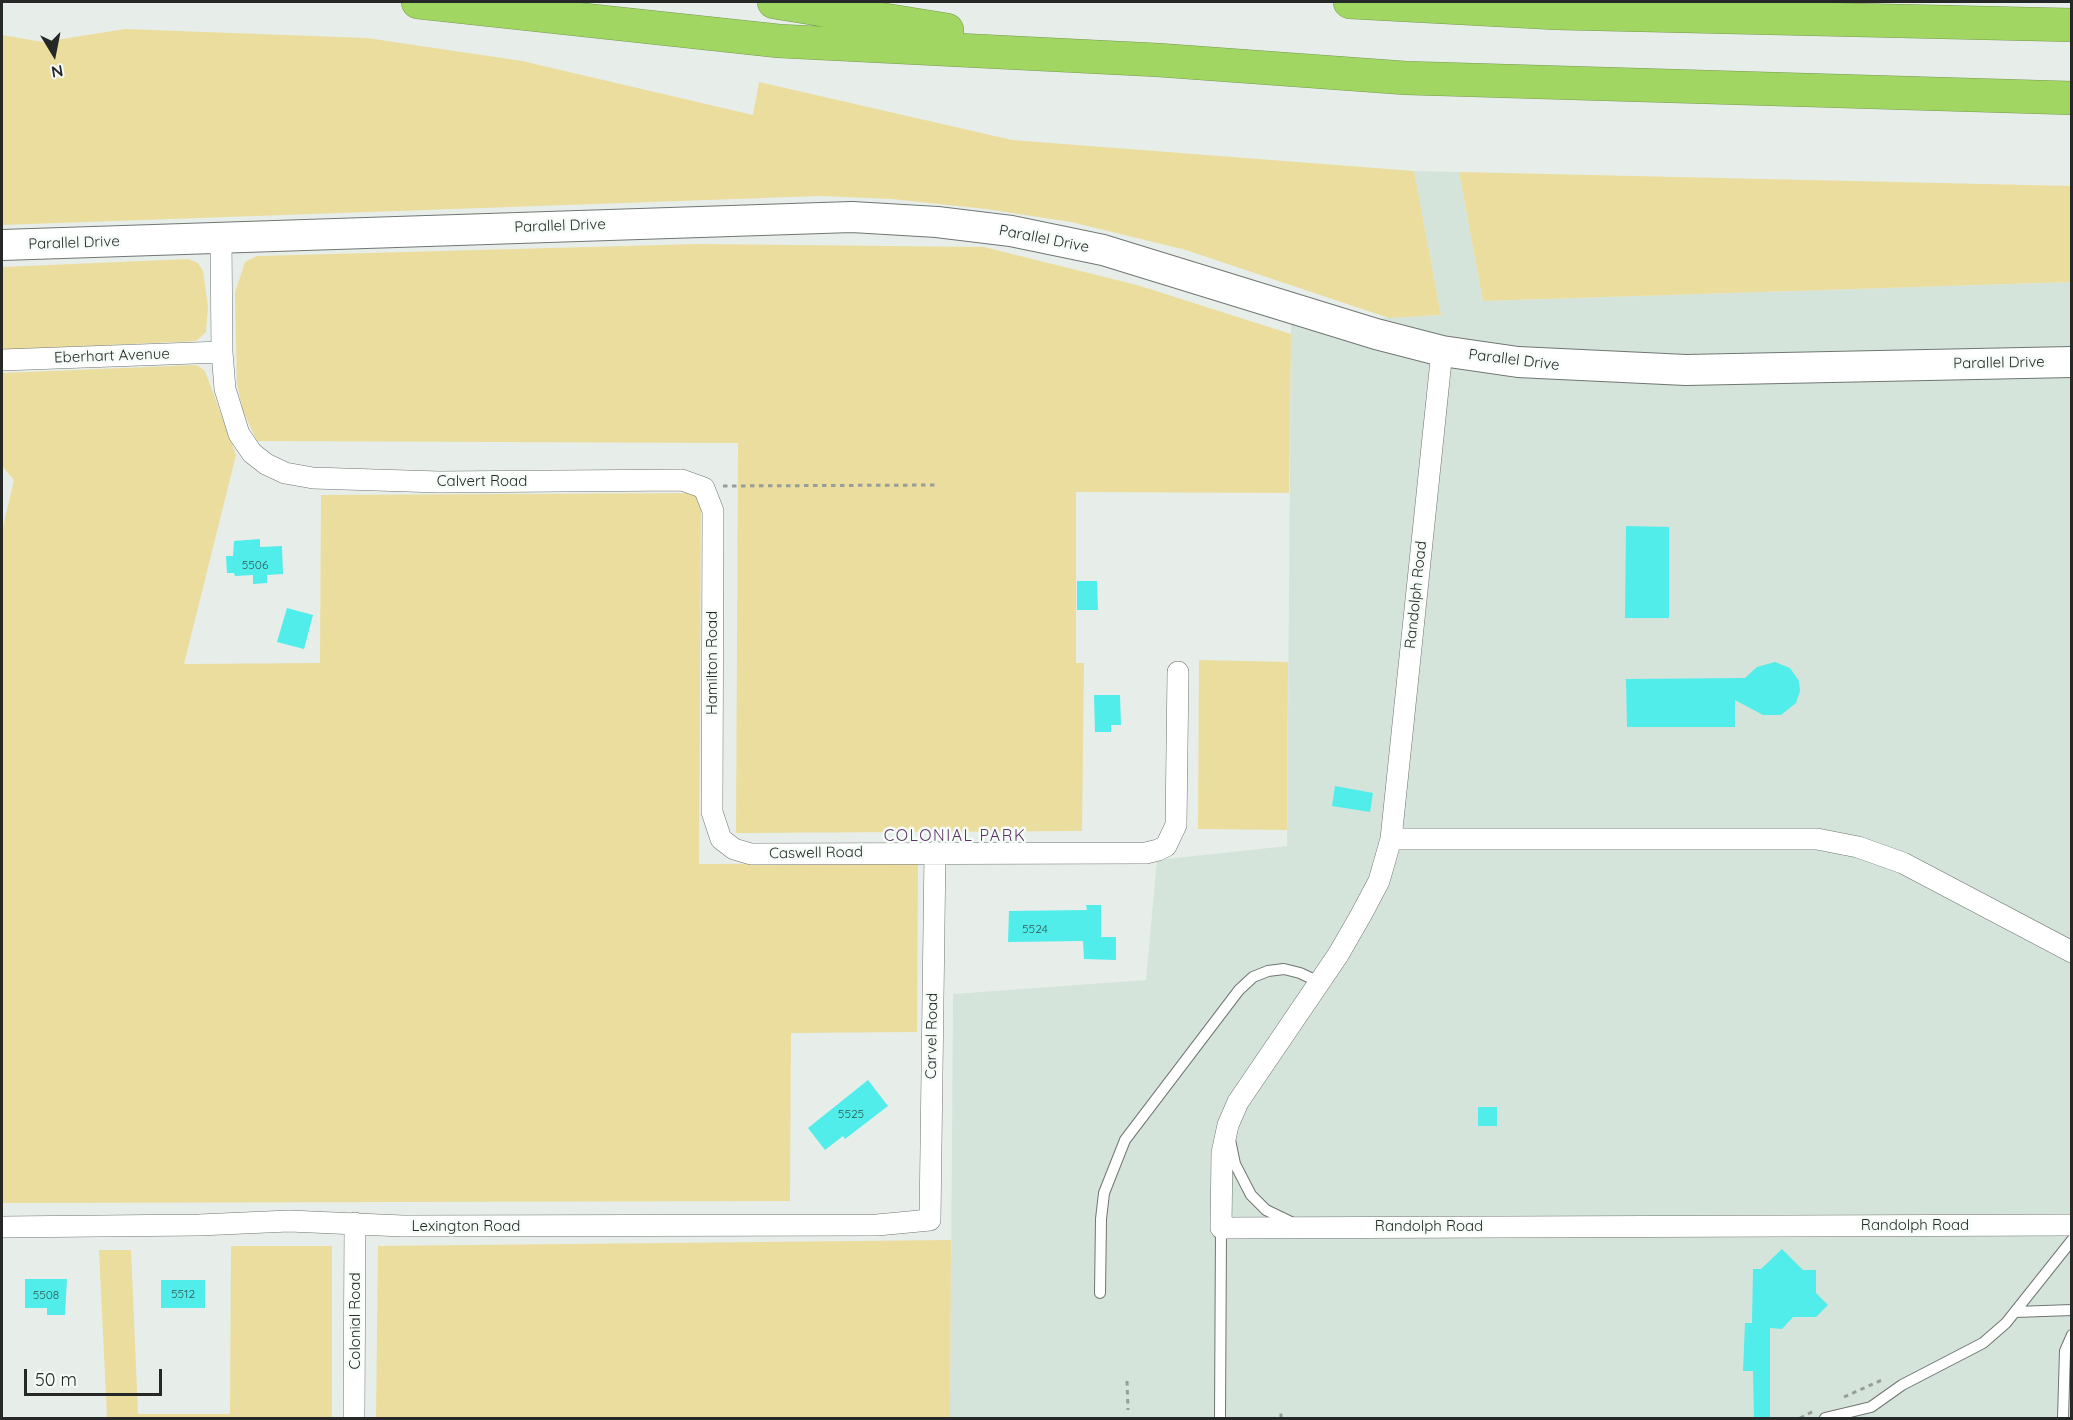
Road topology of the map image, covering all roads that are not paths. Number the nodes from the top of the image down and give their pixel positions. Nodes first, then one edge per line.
1 (418, 2) edge
2 (774, 2) edge
3 (1350, 2) edge
4 (2072, 26) edge
5 (1158, 60) junction
6 (2072, 98) edge
7 (221, 238) junction
8 (2, 245) edge
9 (1442, 351) junction
10 (222, 352) junction
11 (2, 360) edge
12 (2072, 362) edge
13 (704, 488) joint
14 (1178, 672) dead end
15 (721, 839) joint
16 (1391, 839) junction
17 (935, 852) junction
18 (2072, 952) edge
19 (1319, 982) junction
20 (1228, 1125) junction
21 (930, 1220) joint
22 (355, 1223) junction
23 (2072, 1225) edge
24 (1299, 1226) junction
25 (2, 1227) edge
26 (1221, 1228) junction
27 (2072, 1240) edge
28 (1100, 1293) dead end
29 (2072, 1311) edge
30 (2015, 1312) junction
31 (2072, 1335) edge
32 (1871, 1413) edge
33 (354, 1419) edge
34 (1220, 1419) edge
35 (1825, 1419) edge
36 (2063, 1419) edge

1 - 5 highway
2 - 5 highway
3 - 4 highway
5 - 6 highway
7 - 8 street, Parallel Drive
7 - 9 street, Parallel Drive
7 - 10 street, Calvert Road
9 - 12 street, Parallel Drive
9 - 16 street, Randolph Road
10 - 11 street, Eberhart Avenue
10 - 13 street, Calvert Road
13 - 15 street, Hamilton Road
14 - 17 street, Caswell Road
15 - 17 street, Caswell Road
16 - 18 street
16 - 19 street, Randolph Road
17 - 21 street, Carvel Road
19 - 20 street, Randolph Road
19 - 28 lane
20 - 24 lane
20 - 26 street, Randolph Road
21 - 22 street, Lexington Road
22 - 25 street, Lexington Road
22 - 33 street, Colonial Road
23 - 24 street, Randolph Road
24 - 26 street, Randolph Road
26 - 34 lane
27 - 30 lane
29 - 30 lane
30 - 32 lane
31 - 36 lane
32 - 35 lane

